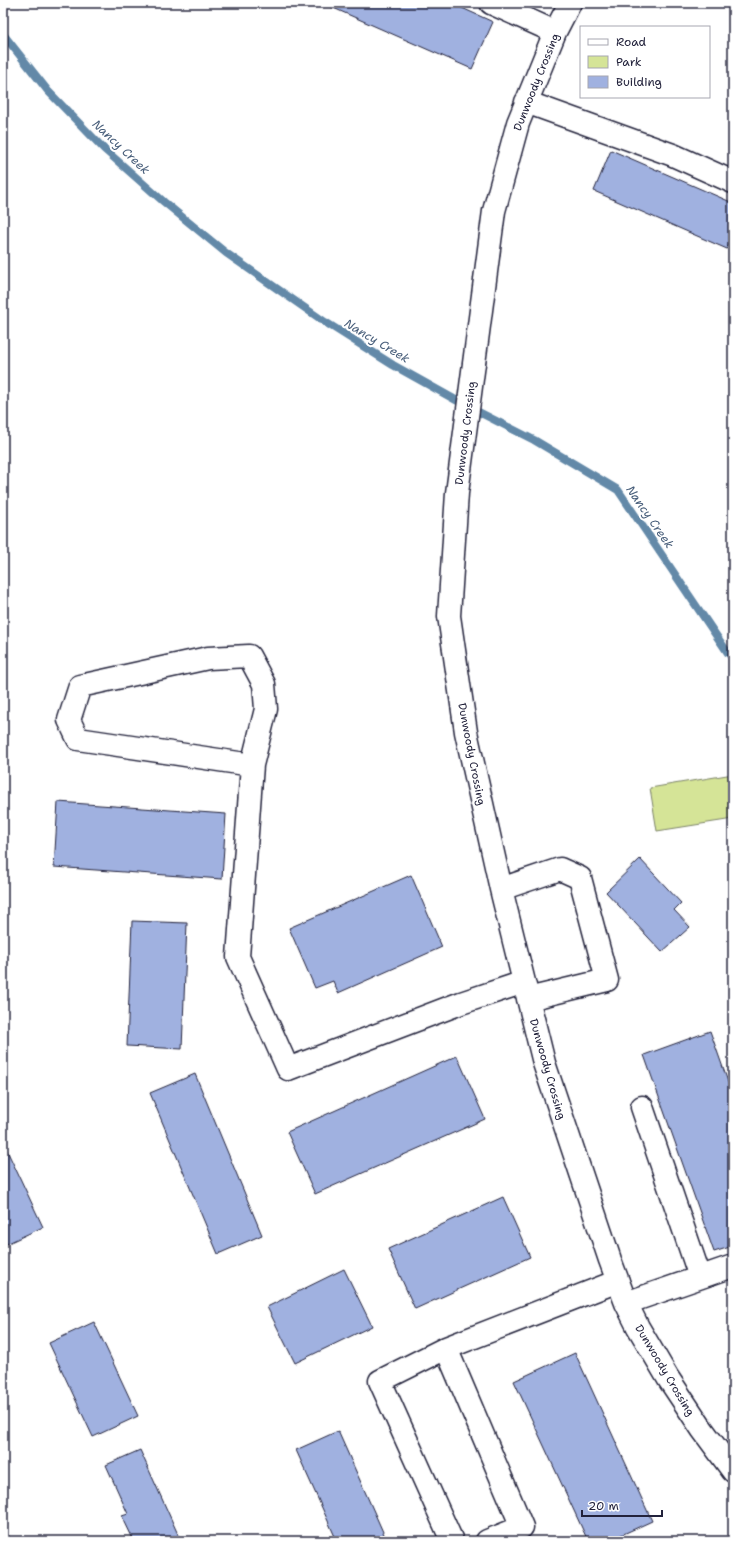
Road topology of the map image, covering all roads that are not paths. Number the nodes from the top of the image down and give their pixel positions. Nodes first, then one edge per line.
1 (491, 3) edge
2 (570, 3) edge
3 (555, 32) junction
4 (526, 102) junction
5 (733, 182) edge
6 (252, 765) junction
7 (501, 889) junction
8 (526, 990) junction
9 (642, 1107) dead end
10 (733, 1266) edge
11 (700, 1277) junction
12 (618, 1281) junction
13 (626, 1303) junction
14 (446, 1348) junction
15 (733, 1471) edge
16 (452, 1541) edge
17 (486, 1541) edge

1 - 3 street
2 - 3 street, Dunwoody Crossing
3 - 4 street, Dunwoody Crossing
4 - 5 street
4 - 7 street, Dunwoody Crossing
6 - 6 street
6 - 8 street
7 - 8 street, Dunwoody Crossing
7 - 8 street
8 - 12 street, Dunwoody Crossing
9 - 11 street
10 - 11 street
11 - 13 street
12 - 13 street, Dunwoody Crossing
12 - 14 street
13 - 15 street, Dunwoody Crossing
14 - 16 street
14 - 17 street

